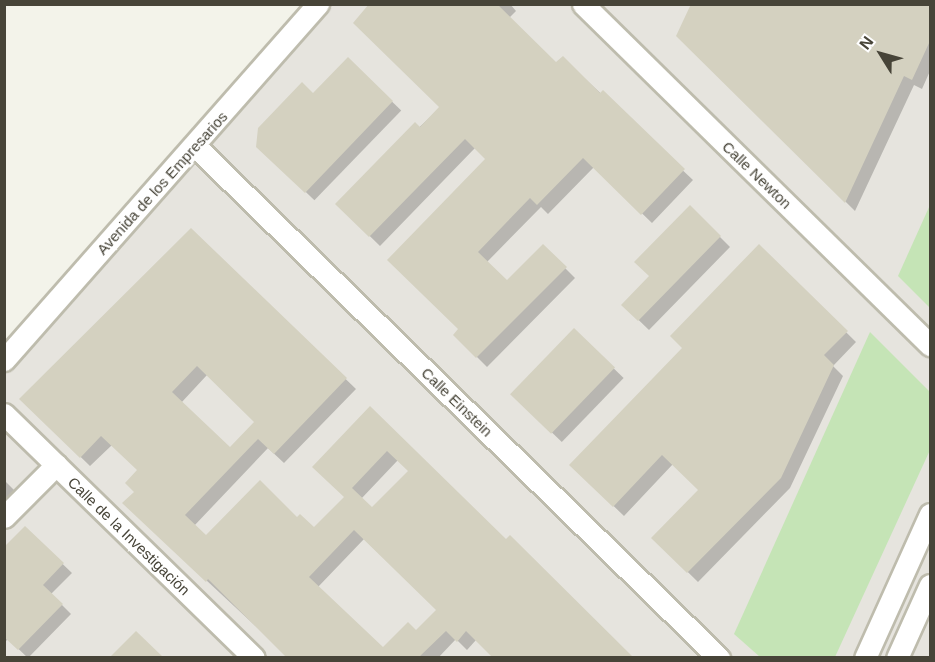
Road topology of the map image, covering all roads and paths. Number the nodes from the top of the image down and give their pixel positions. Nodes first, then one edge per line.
1 (318, 4) edge
2 (583, 4) edge
3 (195, 146) junction
4 (930, 345) edge
5 (4, 360) edge
6 (4, 414) edge
7 (56, 465) junction
8 (930, 514) edge
9 (4, 517) edge
10 (930, 585) edge
11 (254, 657) edge
12 (719, 657) edge
13 (865, 657) edge
14 (897, 657) edge

1 - 3 street, Avenida de los Empresarios
2 - 4 street, Calle Newton
3 - 5 street, Avenida de los Empresarios
3 - 12 street, Calle Einstein
6 - 7 street, Calle de la Investigación
7 - 9 street
7 - 11 street, Calle de la Investigación
8 - 13 street
10 - 14 street

